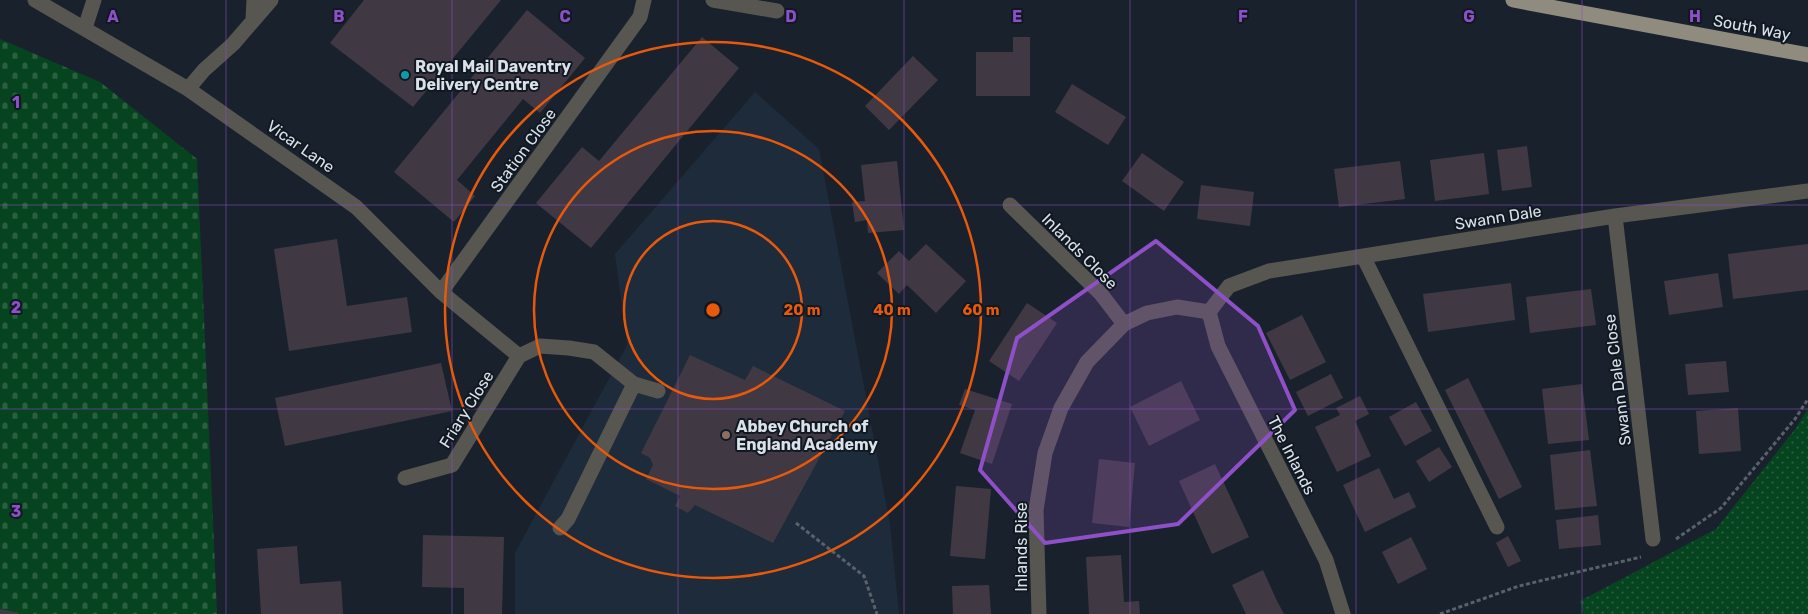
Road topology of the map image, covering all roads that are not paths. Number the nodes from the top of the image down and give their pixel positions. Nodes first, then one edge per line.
1 (35, 0) edge
2 (94, 0) edge
3 (254, 0) edge
4 (271, 0) edge
5 (644, 0) edge
6 (713, 0) edge
7 (1513, 0) edge
8 (778, 11) dead end
9 (253, 20) junction
10 (85, 28) junction
11 (1808, 55) edge
12 (188, 89) junction
13 (1808, 191) edge
14 (1010, 205) dead end
15 (1615, 216) junction
16 (1363, 256) junction
17 (441, 292) junction
18 (1209, 312) junction
19 (1124, 324) junction
20 (519, 356) junction
21 (634, 384) junction
22 (658, 391) dead end
23 (405, 478) dead end
24 (1497, 527) dead end
25 (560, 528) dead end
26 (1654, 547) road end
27 (1039, 614) edge
28 (1343, 614) edge

1 - 10 street, Vicar Lane
2 - 10 street
3 - 9 street
4 - 9 street
5 - 17 street, Station Close
6 - 8 street
7 - 11 main road, South Way
9 - 12 street
10 - 12 street, Vicar Lane
12 - 17 street, Vicar Lane
13 - 15 street, Swann Dale
14 - 19 street, Inlands Close
15 - 16 street, Swann Dale
15 - 26 street, Swann Dale Close
16 - 18 street, Swann Dale
16 - 24 street
17 - 20 street, Vicar Lane
18 - 19 street, Inlands Rise
18 - 28 street, The Inlands
19 - 27 street, Inlands Rise
20 - 21 street
20 - 23 street, Friary Close
21 - 22 street
21 - 25 street

